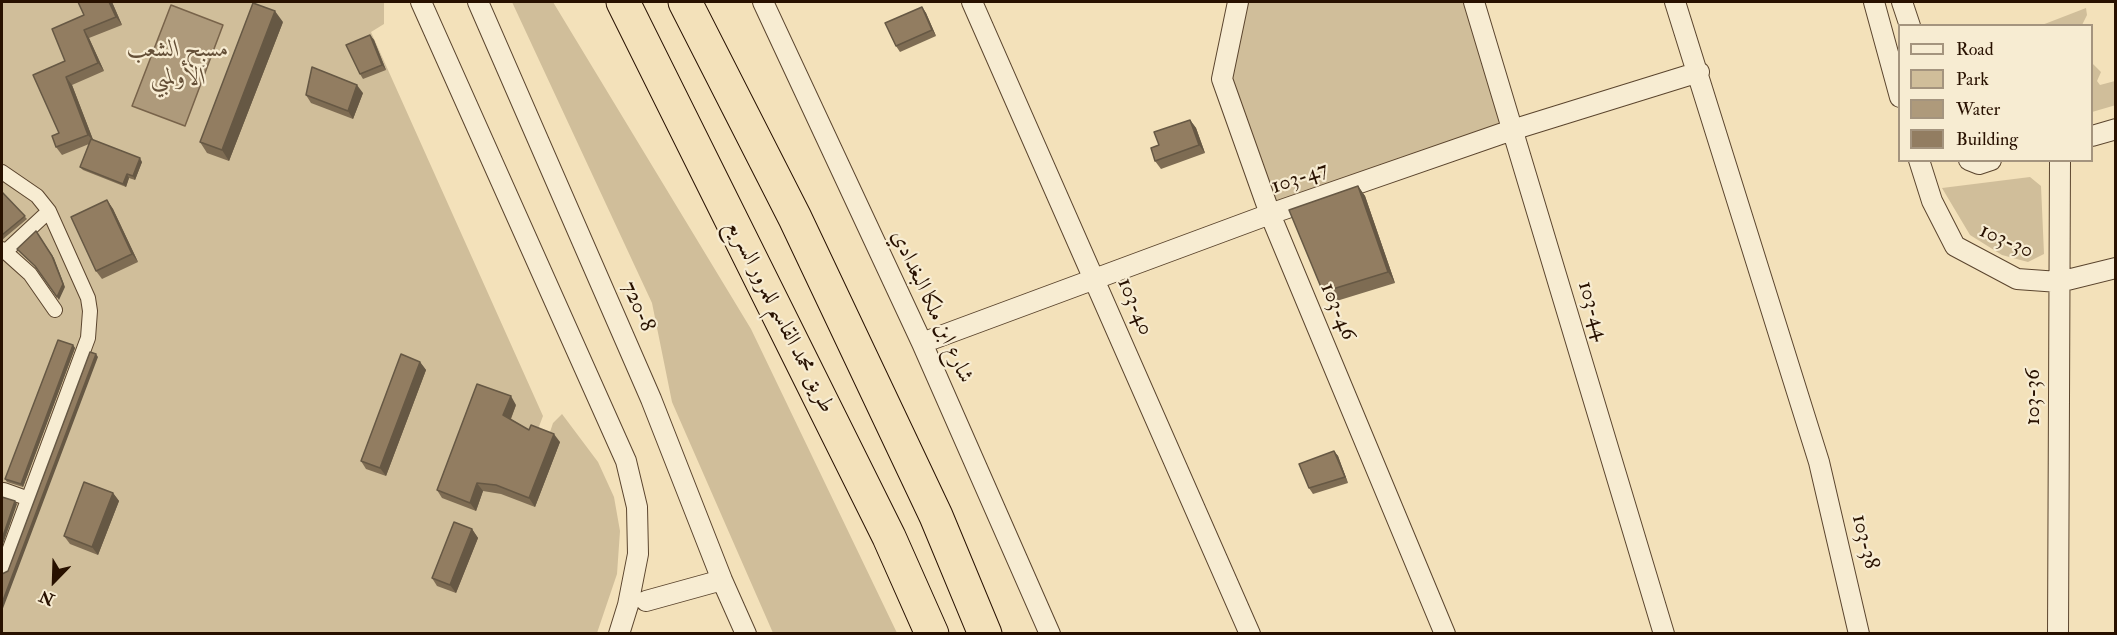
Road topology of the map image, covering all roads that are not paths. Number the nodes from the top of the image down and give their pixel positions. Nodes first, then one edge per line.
1 (421, 2) edge
2 (478, 2) edge
3 (598, 2) edge
4 (623, 2) edge
5 (685, 2) edge
6 (705, 2) edge
7 (763, 2) edge
8 (972, 2) edge
9 (1238, 2) edge
10 (1474, 2) edge
11 (1675, 2) edge
12 (1874, 2) edge
13 (1902, 2) edge
14 (1909, 24) edge
15 (1698, 72) junction
16 (1898, 93) edge
17 (2115, 129) edge
18 (1512, 130) junction
19 (2093, 135) edge
20 (1920, 162) edge
21 (2060, 162) edge
22 (2, 172) edge
23 (49, 211) junction
24 (1270, 214) junction
25 (795, 218) junction
26 (744, 247) junction
27 (3, 250) edge
28 (2115, 268) edge
29 (1096, 279) junction
30 (2059, 282) junction
31 (55, 309) dead end
32 (922, 344) junction
33 (4, 490) dead end
34 (29, 500) junction
35 (2, 570) edge
36 (722, 580) junction
37 (637, 603) junction
38 (619, 633) edge
39 (746, 633) edge
40 (932, 633) edge
41 (985, 633) edge
42 (1050, 633) edge
43 (1250, 633) edge
44 (1445, 633) edge
45 (1664, 633) edge
46 (1860, 633) edge
47 (2058, 633) edge

1 - 37 street
2 - 36 street, 720-8
3 - 26 highway
4 - 26 highway, طريق محمد القاسم للمرور السريع
5 - 25 highway
6 - 25 highway
7 - 32 street, شارع ابن ملكا البغدادي
8 - 29 street, 103-40
9 - 24 street, 103-46
10 - 18 street, 103-44
11 - 15 street, 103-38
12 - 16 street
13 - 14 street
15 - 18 street, 103-47
15 - 46 street, 103-38
17 - 19 street
18 - 24 street, 103-47
18 - 45 street, 103-44
20 - 30 street, 103-30
21 - 30 street, 103-36
22 - 23 street
23 - 27 street
23 - 34 street
24 - 29 street, 103-47
24 - 44 street, 103-46
25 - 41 highway
26 - 40 highway, طريق محمد القاسم للمرور السريع
27 - 31 street
28 - 30 street, 103-30
29 - 32 street, 103-47
29 - 43 street, 103-40
30 - 47 street, 103-36
32 - 42 street, شارع ابن ملكا البغدادي
33 - 34 street
34 - 35 street
36 - 37 street
36 - 39 street, 720-8
37 - 38 street

